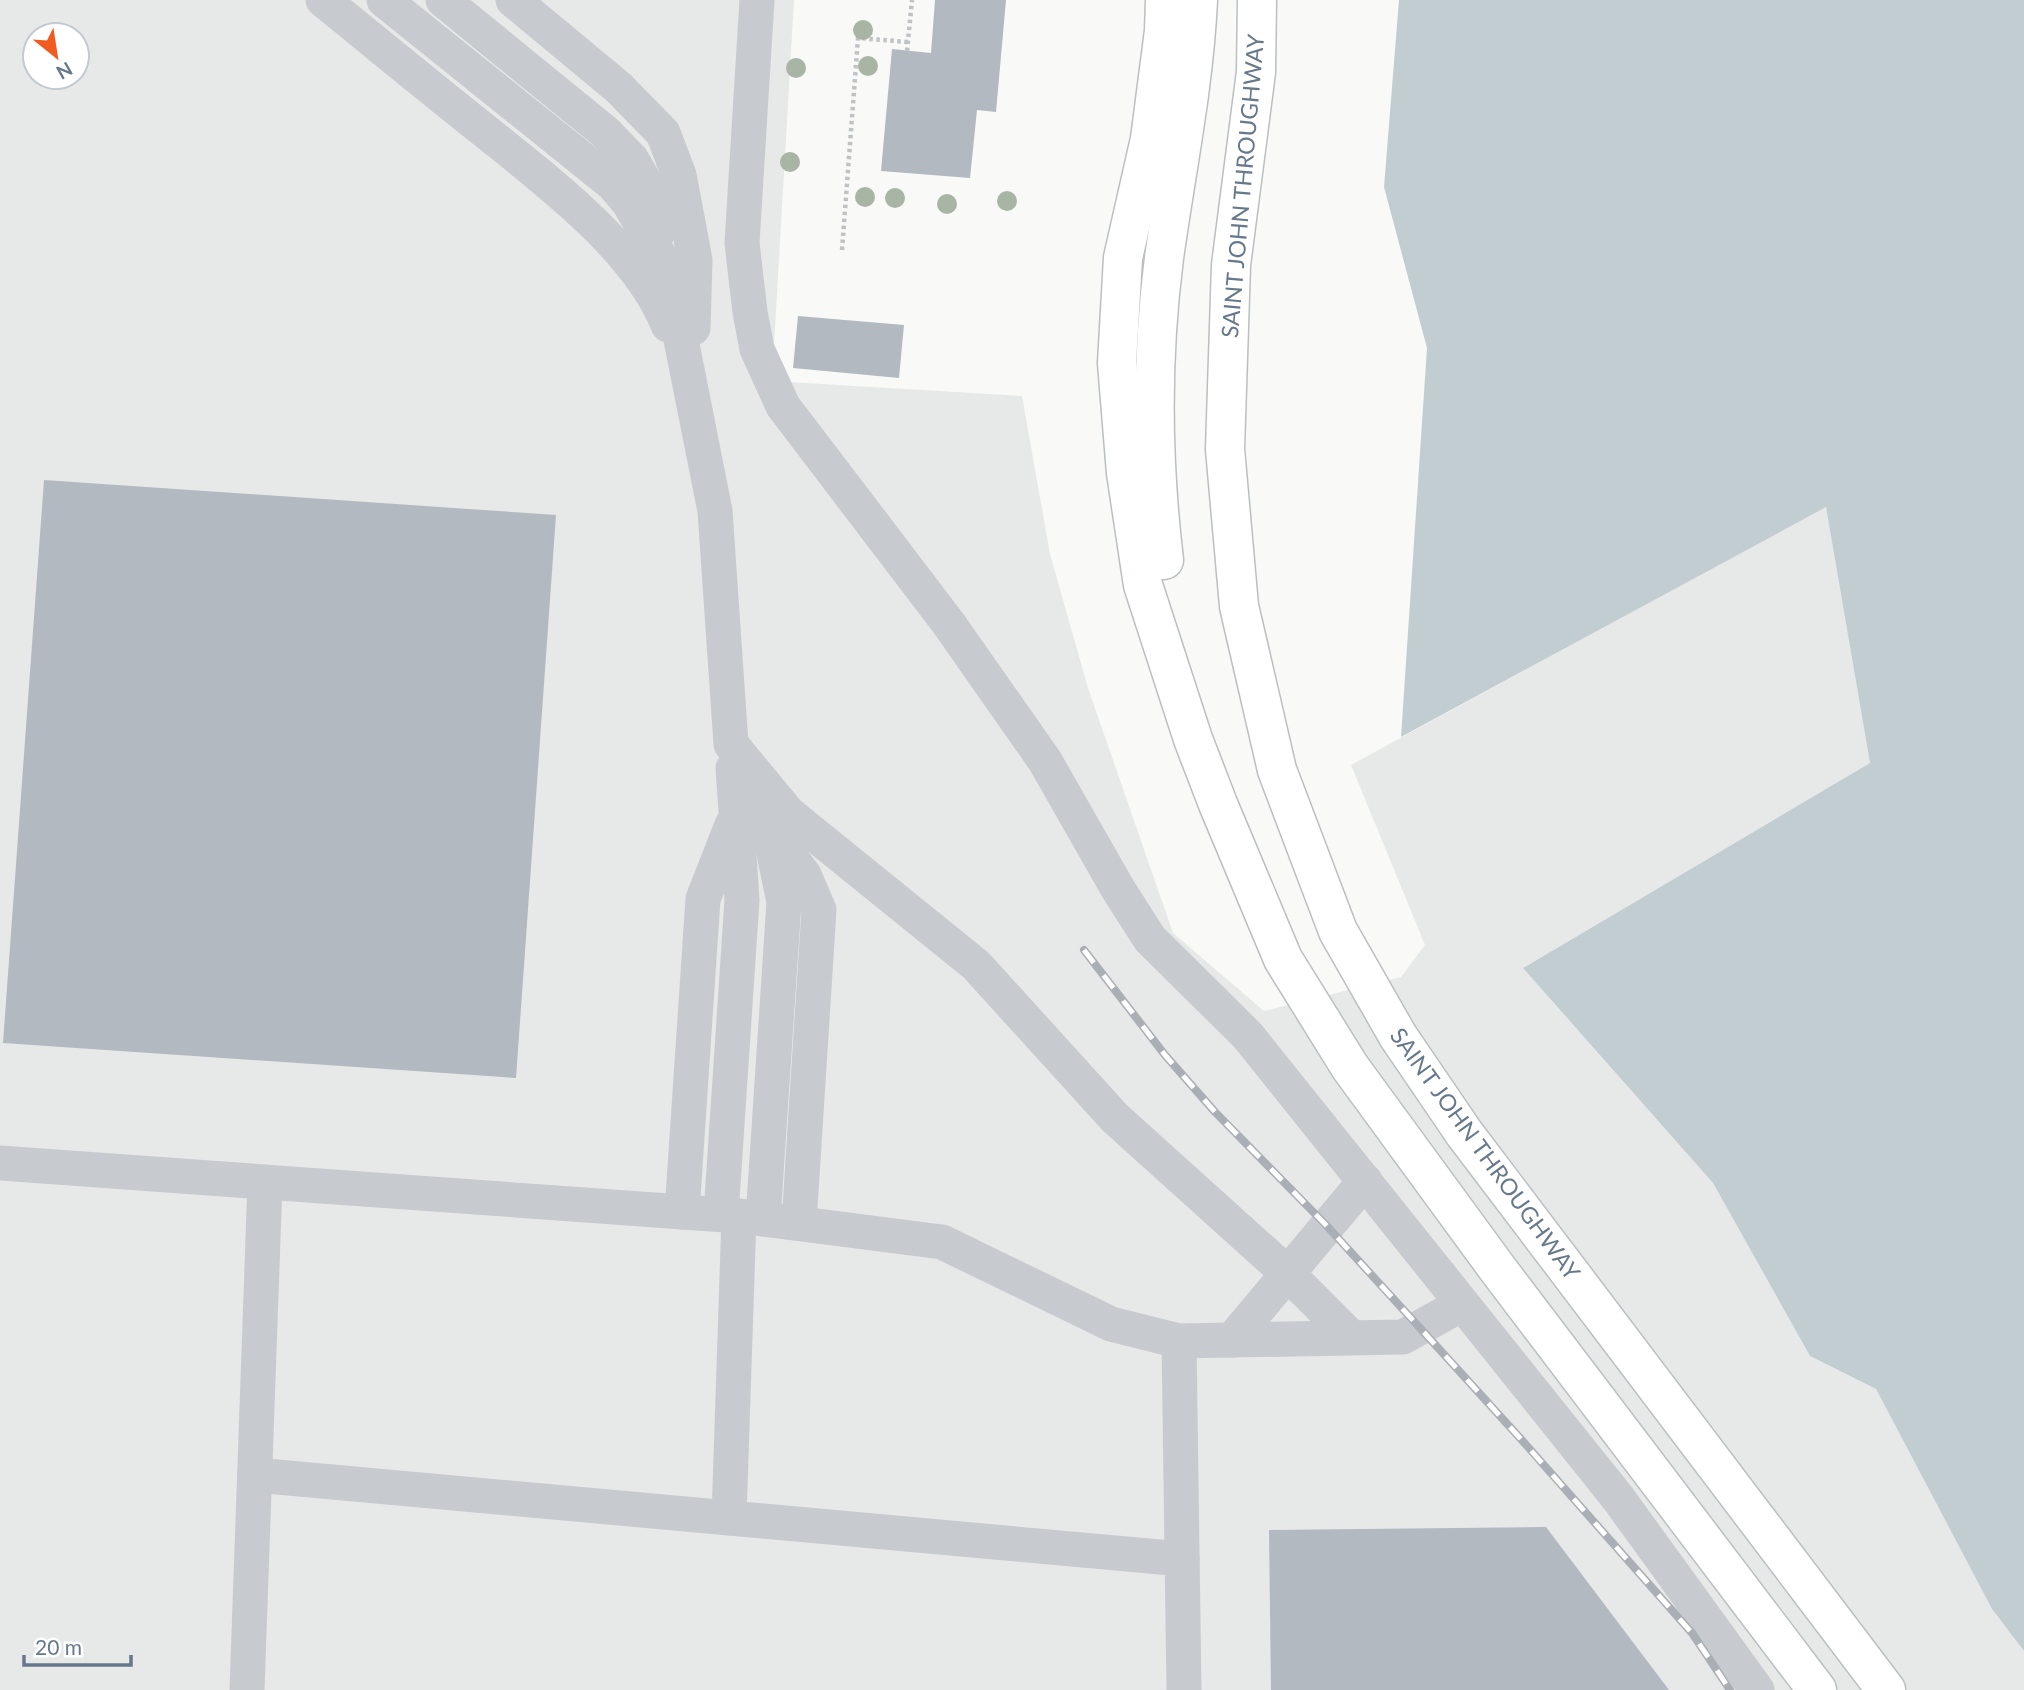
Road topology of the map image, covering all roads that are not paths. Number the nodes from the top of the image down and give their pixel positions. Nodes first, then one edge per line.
1 (323, 0) edge
2 (384, 0) edge
3 (443, 0) edge
4 (513, 0) edge
5 (757, 0) edge
6 (1145, 0) edge
7 (1165, 0) edge
8 (1198, 0) edge
9 (1257, 0) edge
10 (1124, 258) junction
11 (667, 268) junction
12 (692, 387) junction
13 (1193, 739) junction
14 (731, 744) junction
15 (736, 815) junction
16 (770, 831) junction
17 (0, 1163) edge
18 (1365, 1181) junction
19 (265, 1182) junction
20 (682, 1212) junction
21 (741, 1216) junction
22 (799, 1223) junction
23 (1287, 1273) junction
24 (1462, 1304) junction
25 (1351, 1337) junction
26 (1232, 1340) junction
27 (1179, 1341) junction
28 (255, 1475) junction
29 (729, 1518) junction
30 (1182, 1559) junction
31 (247, 1690) edge
32 (1184, 1690) edge
33 (1758, 1690) edge
34 (1817, 1690) edge
35 (1886, 1690) edge

1 - 12 street
2 - 11 street
3 - 11 street
4 - 12 street
5 - 18 street
6 - 10 highway
7 - 10 highway
8 - 13 highway
9 - 35 highway, SAINT JOHN THROUGHWAY
10 - 13 highway
11 - 12 street
12 - 14 street
13 - 34 highway
14 - 15 street
14 - 16 street
14 - 23 street
15 - 20 street
15 - 21 street
16 - 21 street
16 - 22 street
17 - 19 street
18 - 23 street
18 - 24 street
19 - 20 street
19 - 28 street
20 - 21 street
21 - 22 street
21 - 29 street
22 - 27 street
23 - 25 street
23 - 26 street
24 - 25 street
24 - 33 street
25 - 26 street
26 - 27 street
27 - 30 street
28 - 29 street
28 - 31 street
29 - 30 street
30 - 32 street

